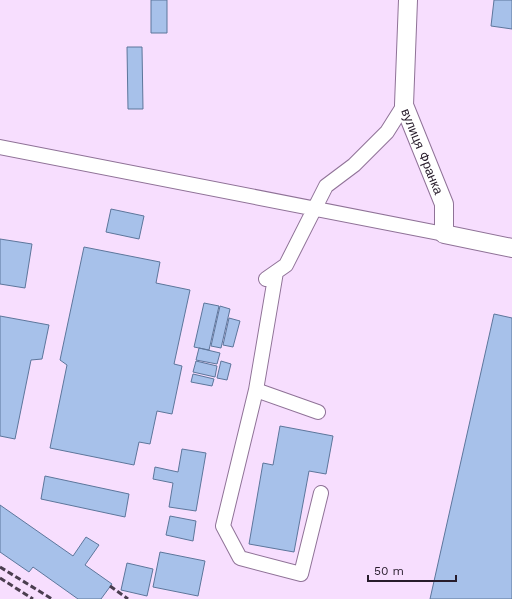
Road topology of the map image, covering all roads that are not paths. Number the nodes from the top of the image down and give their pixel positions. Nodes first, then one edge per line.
1 (408, 0) edge
2 (404, 105) junction
3 (0, 147) edge
4 (315, 208) junction
5 (444, 234) junction
6 (512, 248) edge
7 (256, 390) junction
8 (318, 412) dead end
9 (321, 493) dead end

1 - 2 main road, вулиця Франка
2 - 4 street
2 - 5 main road, вулиця Франка
3 - 4 street
4 - 5 street
4 - 7 street
5 - 6 main road
7 - 8 street
7 - 9 street

